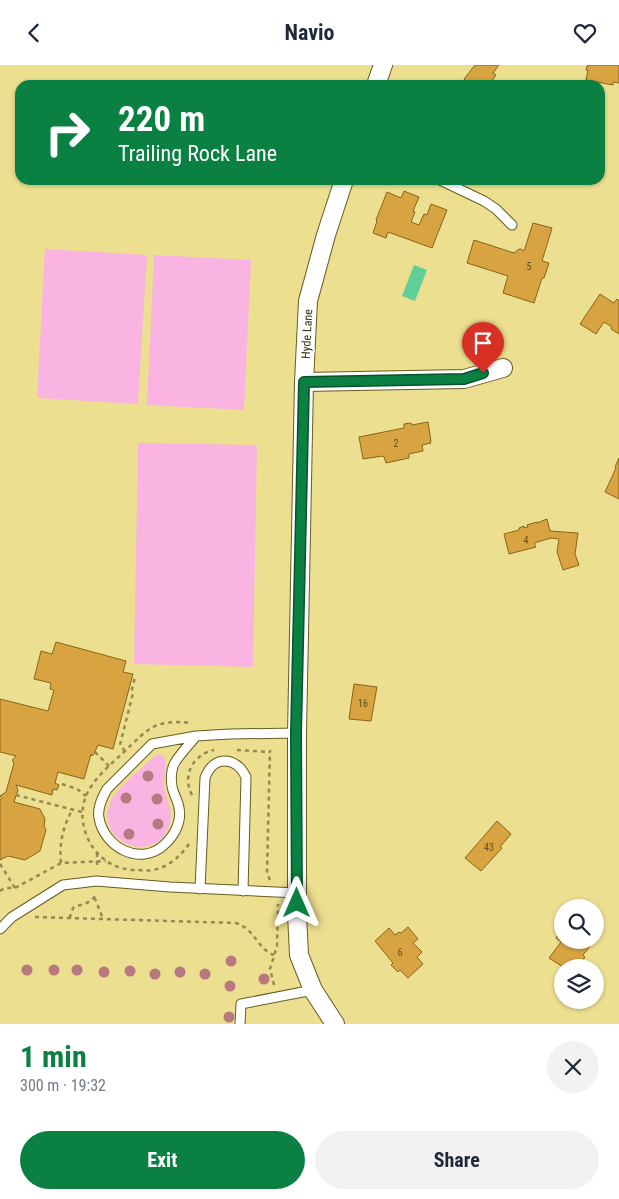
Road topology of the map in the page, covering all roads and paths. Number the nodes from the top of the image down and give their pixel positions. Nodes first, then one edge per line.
1 (383, 65) edge
2 (378, 80) edge
3 (342, 185) edge
4 (448, 185) edge
5 (512, 225) dead end
6 (503, 368) dead end
7 (304, 382) junction
8 (135, 677) dead end
9 (296, 733) junction
10 (196, 736) junction
11 (270, 750) dead end
12 (125, 751) dead end
13 (95, 752) dead end
14 (109, 766) dead end
15 (62, 784) dead end
16 (16, 795) dead end
17 (86, 796) dead end
18 (72, 809) junction
19 (82, 813) dead end
20 (97, 852) dead end
21 (97, 861) junction
22 (108, 861) dead end
23 (61, 863) junction
24 (0, 864) edge
25 (97, 865) dead end
26 (15, 889) junction
27 (96, 889) dead end
28 (200, 889) junction
29 (0, 891) edge
30 (243, 891) junction
31 (274, 893) junction
32 (297, 893) junction
33 (94, 899) junction
34 (31, 917) dead end
35 (70, 918) junction
36 (103, 919) junction
37 (0, 929) edge
38 (274, 955) junction
39 (275, 989) dead end
40 (313, 990) junction
41 (240, 1024) edge
42 (335, 1024) edge

1 - 2 street
3 - 7 street, Hyde Lane
4 - 5 lane
6 - 7 street
7 - 9 street, Hyde Lane
8 - 12 path
9 - 10 lane
9 - 32 street, Hyde Lane
10 - 10 lane
11 - 31 path
13 - 14 path
15 - 17 path
16 - 18 path
18 - 19 path
18 - 23 path
20 - 21 path
21 - 22 path
21 - 23 path
21 - 25 path
23 - 26 path
24 - 26 path
26 - 29 path
27 - 33 path
28 - 30 lane
28 - 30 lane
28 - 37 lane
30 - 31 lane
31 - 32 lane
31 - 38 path
32 - 40 street, Hyde Lane
33 - 35 path
33 - 36 path
34 - 35 path
35 - 36 path
36 - 38 path
38 - 39 path
40 - 41 lane
40 - 42 street, Hyde Lane

